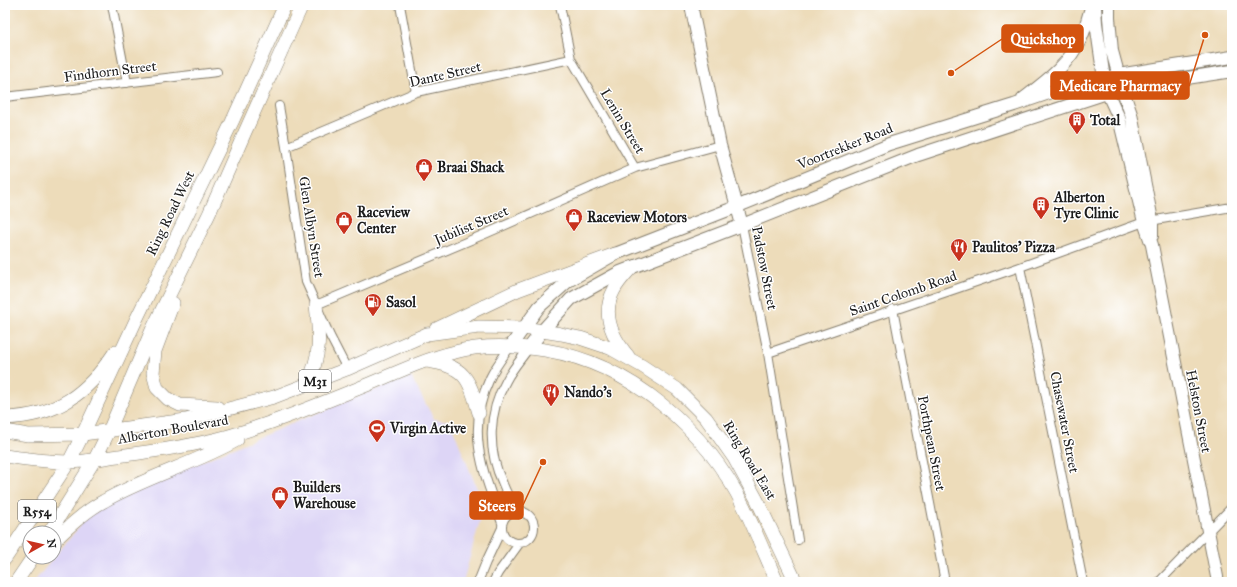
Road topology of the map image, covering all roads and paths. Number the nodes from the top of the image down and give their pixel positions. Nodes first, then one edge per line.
1 (112, 5) edge
2 (285, 5) edge
3 (302, 5) edge
4 (400, 5) edge
5 (560, 5) edge
6 (691, 5) edge
7 (1092, 5) edge
8 (1095, 5) edge
9 (1109, 5) edge
10 (1232, 57) edge
11 (571, 60) junction
12 (1232, 71) edge
13 (217, 72) dead end
14 (1118, 75) junction
15 (1104, 79) junction
16 (127, 82) junction
17 (1122, 88) junction
18 (416, 92) junction
19 (1107, 92) junction
20 (5, 96) edge
21 (279, 106) dead end
22 (1014, 106) junction
23 (720, 145) junction
24 (286, 147) junction
25 (635, 168) junction
26 (736, 207) junction
27 (1232, 207) edge
28 (1148, 221) junction
29 (742, 225) junction
30 (616, 254) junction
31 (182, 266) junction
32 (1020, 267) junction
33 (631, 268) junction
34 (316, 305) junction
35 (894, 309) junction
36 (136, 320) junction
37 (524, 328) junction
38 (542, 331) junction
39 (427, 334) junction
40 (510, 347) junction
41 (529, 348) junction
42 (768, 353) junction
43 (630, 359) junction
44 (423, 361) junction
45 (347, 369) junction
46 (306, 385) junction
47 (233, 408) junction
48 (479, 413) junction
49 (5, 418) edge
50 (266, 423) junction
51 (5, 431) edge
52 (109, 431) junction
53 (83, 434) junction
54 (5, 456) edge
55 (95, 459) junction
56 (69, 462) junction
57 (1232, 507) edge
58 (763, 513) junction
59 (527, 515) junction
60 (752, 524) junction
61 (54, 525) edge
62 (502, 526) junction
63 (1207, 532) junction
64 (62, 534) edge
65 (798, 540) dead end
66 (519, 544) junction
67 (5, 559) edge
68 (28, 565) edge
69 (16, 582) edge
70 (478, 582) edge
71 (493, 582) edge
72 (777, 582) edge
73 (796, 582) edge
74 (945, 582) edge
75 (1083, 582) edge
76 (1159, 582) edge
77 (1218, 582) edge

1 - 16 street
2 - 36 main road, Ring Road West
3 - 31 main road
4 - 18 street
5 - 11 street, Lenin Street
6 - 23 main road, Padstow Street
7 - 22 main road
8 - 15 main road, Helston Street
9 - 14 main road, Helston Street
10 - 14 main road, Voortrekker Road
11 - 18 street, Dante Street
11 - 25 street, Lenin Street
12 - 17 main road
13 - 16 street, Findhorn Street
14 - 15 main road, Voortrekker Road
14 - 17 main road, Helston Street
15 - 19 main road, Helston Street
15 - 22 main road, Voortrekker Road
16 - 20 street, Findhorn Street
17 - 19 main road
17 - 28 main road, Helston Street
18 - 24 street, Dante Street
19 - 28 main road, Helston Street
19 - 29 main road
21 - 24 street, Glen Albyn Street
22 - 26 main road, Voortrekker Road
23 - 25 street, Lenin Street
23 - 26 main road, Padstow Street
24 - 34 street, Glen Albyn Street
25 - 34 street, Jubilist Street
26 - 29 main road, Padstow Street
26 - 30 main road, Voortrekker Road
27 - 28 street, Saint Colomb Road
28 - 32 street, Saint Colomb Road
28 - 63 main road, Helston Street
29 - 33 main road
29 - 42 street, Padstow Street
30 - 37 main road, Voortrekker Road
30 - 39 main road
31 - 47 main road
31 - 52 main road
32 - 35 street, Saint Colomb Road
32 - 75 street, Chasewater Street
33 - 38 main road
33 - 43 main road
34 - 45 street, Glen Albyn Street
34 - 46 main road
35 - 42 street, Saint Colomb Road
35 - 74 street, Porthpean Street
36 - 49 main road
36 - 53 main road, Ring Road West
37 - 38 main road, Alberton Boulevard / M31
37 - 39 main road, Alberton Boulevard / M31
37 - 40 main road, Voortrekker Road
38 - 41 main road
38 - 43 main road, Ring Road East
39 - 45 main road, Alberton Boulevard / M31
40 - 41 main road, Alberton Boulevard / M31
40 - 44 main road, Alberton Boulevard / M31
40 - 48 street
41 - 59 street
41 - 60 main road, Ring Road East
42 - 65 street, Padstow Street
43 - 58 main road, Ring Road East
44 - 48 main road
44 - 50 main road, Alberton Boulevard / M31
45 - 46 main road, Alberton Boulevard / M31
46 - 47 main road, Alberton Boulevard / M31
47 - 52 main road, Alberton Boulevard / M31
48 - 62 street
50 - 55 main road, Alberton Boulevard / M31
50 - 64 main road
51 - 53 main road, Alberton Boulevard
52 - 53 main road, Alberton Boulevard
52 - 55 main road, R554
53 - 56 main road, R554
54 - 56 main road, Alberton Boulevard
55 - 56 main road, Alberton Boulevard
55 - 61 main road, R554
56 - 67 main road, R554
57 - 63 street
58 - 60 main road
58 - 73 main road, Ring Road East
59 - 62 street
59 - 66 street
60 - 72 main road, Ring Road East
62 - 66 street
62 - 70 street
63 - 76 street
63 - 77 main road, Helston Street
66 - 71 street
68 - 69 main road

